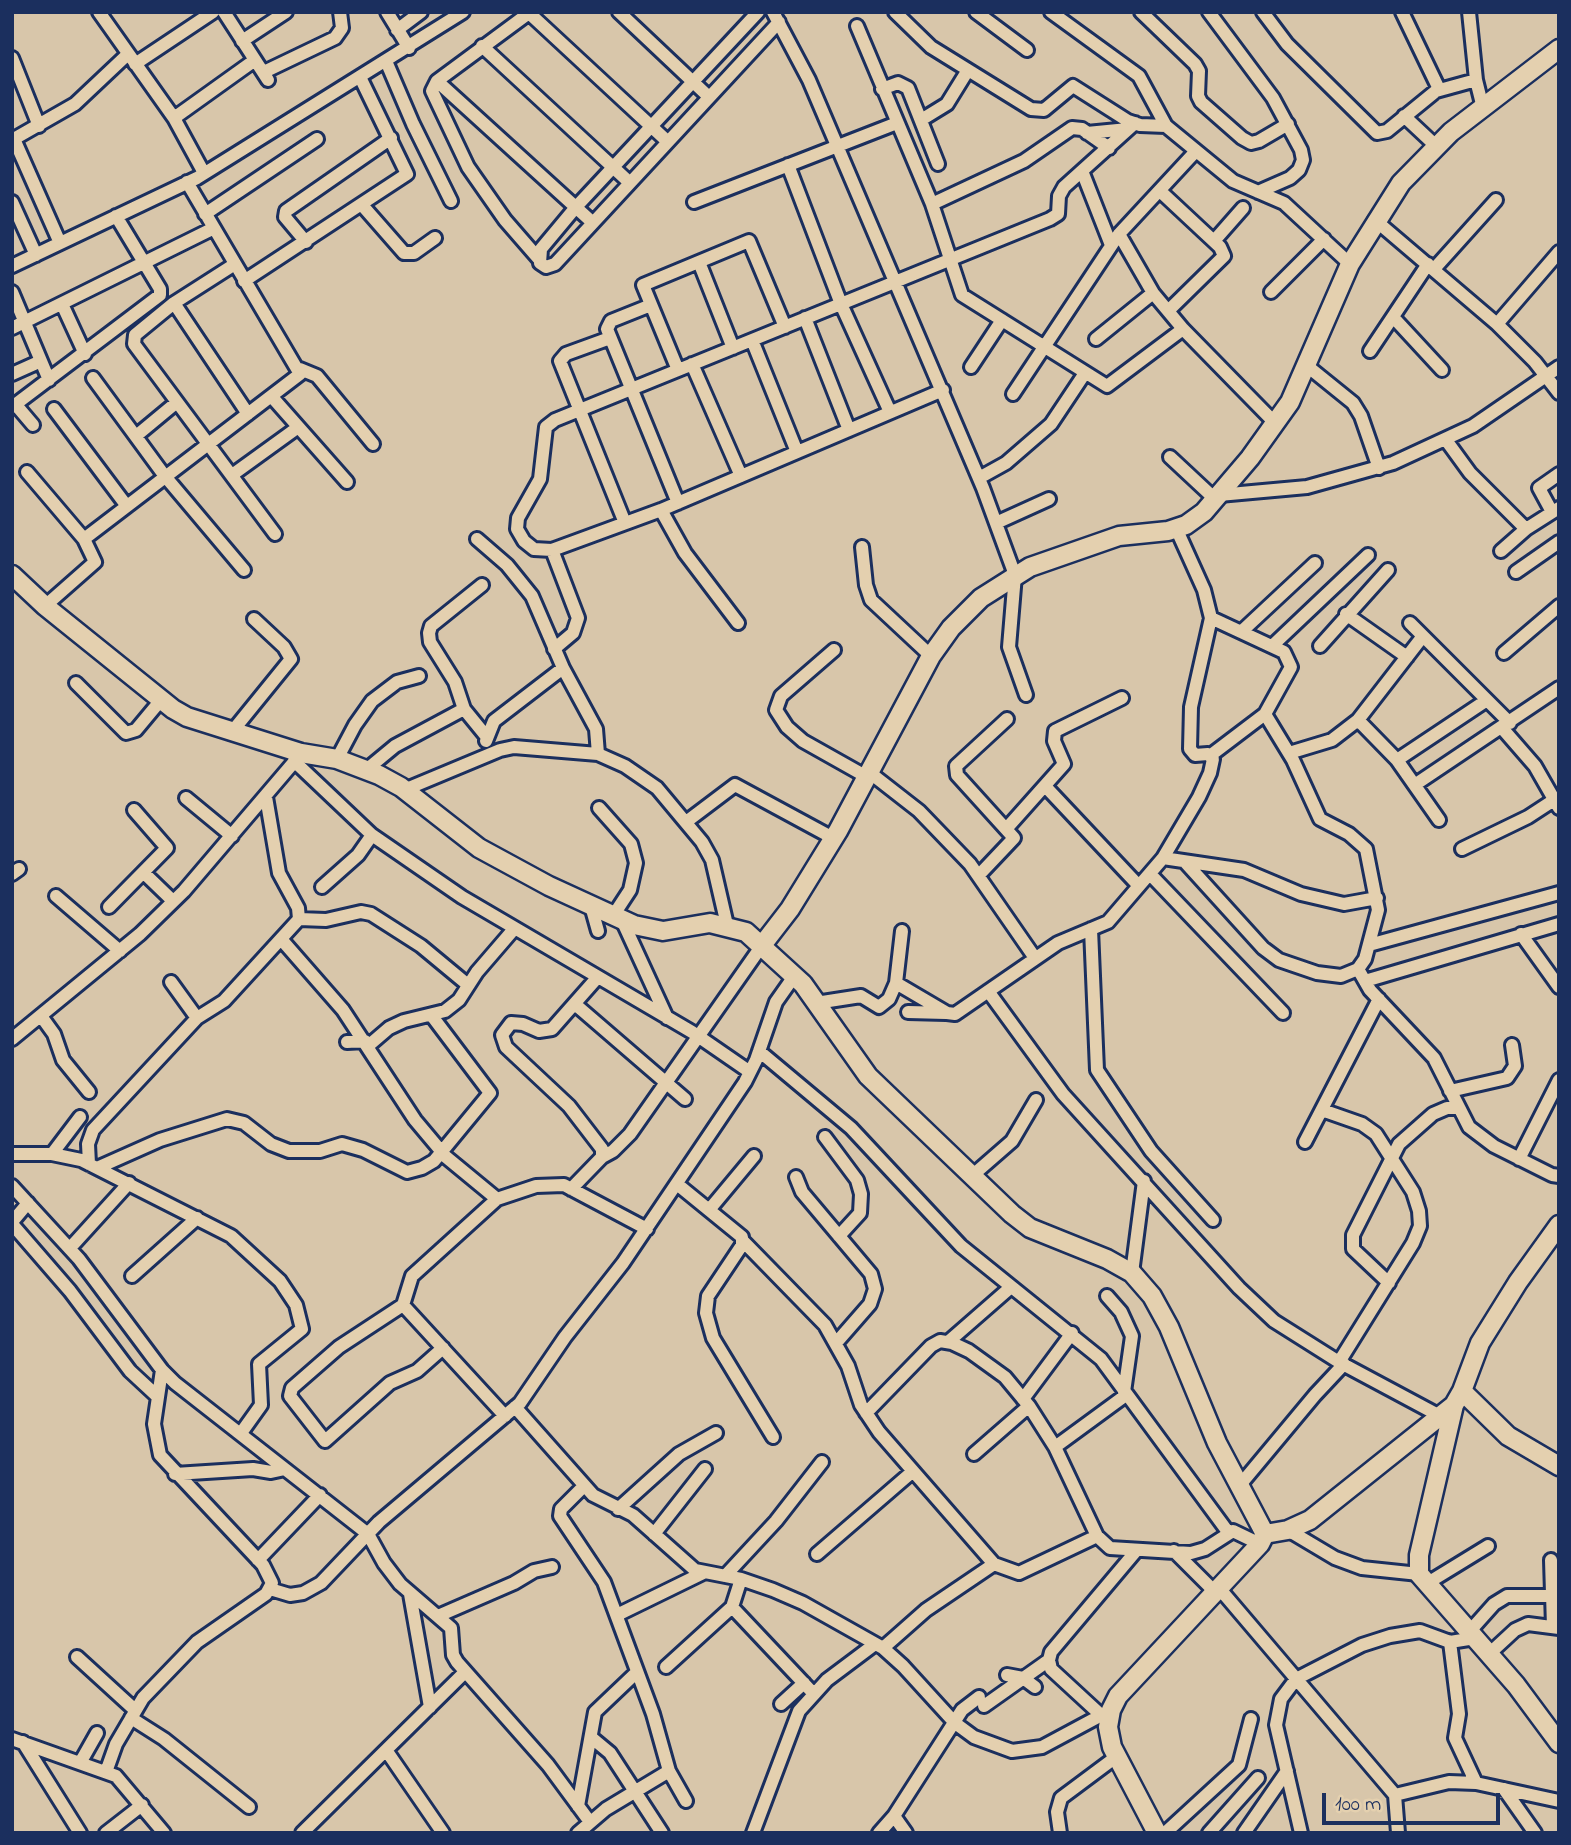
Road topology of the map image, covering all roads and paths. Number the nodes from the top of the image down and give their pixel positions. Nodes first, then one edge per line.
1 (99, 12) edge
2 (286, 12) edge
3 (340, 12) edge
4 (387, 12) edge
5 (421, 12) edge
6 (463, 12) edge
7 (619, 12) edge
8 (758, 12) edge
9 (895, 12) edge
10 (976, 12) edge
11 (1051, 12) edge
12 (1141, 12) edge
13 (1209, 12) edge
14 (1263, 12) edge
15 (1402, 12) edge
16 (1469, 12) edge
17 (214, 13) edge
18 (776, 17) edge
19 (857, 26) dead end
20 (397, 30) junction
21 (242, 41) junction
22 (482, 46) junction
23 (409, 48) junction
24 (1559, 49) edge
25 (1027, 50) dead end
26 (12, 58) edge
27 (132, 59) junction
28 (255, 60) junction
29 (386, 61) junction
30 (968, 70) junction
31 (360, 77) junction
32 (1476, 80) junction
33 (437, 81) junction
34 (694, 81) junction
35 (882, 89) junction
36 (1440, 89) junction
37 (709, 97) junction
38 (1483, 108) junction
39 (1404, 116) junction
40 (174, 118) junction
41 (921, 120) junction
42 (1162, 121) junction
43 (897, 123) junction
44 (1288, 124) junction
45 (39, 126) junction
46 (652, 126) junction
47 (1134, 126) junction
48 (1087, 133) junction
49 (391, 138) junction
50 (13, 139) edge
51 (317, 139) dead end
52 (667, 141) junction
53 (836, 146) junction
54 (1436, 146) junction
55 (1109, 148) junction
56 (1196, 151) junction
57 (938, 164) dead end
58 (788, 165) junction
59 (614, 167) junction
60 (1082, 172) junction
61 (204, 173) junction
62 (187, 182) junction
63 (629, 182) junction
64 (1160, 191) junction
65 (1258, 192) junction
66 (1496, 200) dead end
67 (451, 201) dead end
68 (12, 202) edge
69 (694, 202) dead end
70 (932, 204) junction
71 (362, 205) junction
72 (576, 208) junction
73 (1243, 208) dead end
74 (205, 214) junction
75 (116, 216) junction
76 (1375, 220) junction
77 (592, 222) junction
78 (214, 228) junction
79 (435, 238) dead end
80 (1324, 239) junction
81 (1115, 240) junction
82 (1214, 241) junction
83 (306, 242) junction
84 (60, 243) junction
85 (1559, 252) edge
86 (36, 255) junction
87 (538, 258) junction
88 (951, 260) junction
89 (699, 262) junction
90 (144, 263) junction
91 (235, 264) junction
92 (1350, 264) junction
93 (12, 265) edge
94 (1431, 267) junction
95 (244, 281) junction
96 (897, 281) junction
97 (12, 292) edge
98 (1271, 292) dead end
99 (1153, 293) junction
100 (174, 303) junction
101 (62, 304) junction
102 (841, 304) junction
103 (651, 305) junction
104 (1168, 312) junction
105 (1393, 317) junction
106 (805, 318) junction
107 (1002, 320) junction
108 (25, 322) junction
109 (1497, 324) junction
110 (785, 327) junction
111 (12, 328) edge
112 (1183, 329) junction
113 (610, 338) junction
114 (1096, 339) dead end
115 (752, 340) junction
116 (733, 348) junction
117 (1045, 348) junction
118 (1370, 351) dead end
119 (85, 354) junction
120 (41, 361) junction
121 (692, 365) junction
122 (1306, 365) junction
123 (971, 367) dead end
124 (1559, 367) edge
125 (300, 369) junction
126 (678, 370) junction
127 (1442, 370) dead end
128 (1085, 373) junction
129 (12, 374) edge
130 (1546, 376) junction
131 (93, 379) dead end
132 (49, 380) junction
133 (632, 389) junction
134 (943, 390) junction
135 (1559, 393) edge
136 (1013, 394) dead end
137 (272, 397) junction
138 (177, 402) junction
139 (14, 406) edge
140 (54, 409) dead end
141 (580, 410) junction
142 (890, 412) junction
143 (248, 414) junction
144 (1275, 423) junction
145 (33, 425) dead end
146 (297, 428) junction
147 (849, 430) junction
148 (136, 436) junction
149 (1446, 440) junction
150 (208, 443) junction
151 (373, 444) dead end
152 (797, 452) junction
153 (1170, 457) dead end
154 (1379, 468) junction
155 (27, 472) dead end
156 (1559, 474) edge
157 (164, 475) junction
158 (232, 475) junction
159 (741, 476) junction
160 (979, 478) junction
161 (347, 482) dead end
162 (1217, 497) junction
163 (1049, 499) dead end
164 (678, 503) junction
165 (126, 505) junction
166 (661, 510) junction
167 (1555, 510) edge
168 (625, 523) junction
169 (996, 523) junction
170 (1176, 528) junction
171 (1526, 529) junction
172 (275, 534) dead end
173 (84, 539) junction
174 (477, 539) dead end
175 (1559, 542) edge
176 (862, 547) dead end
177 (552, 550) junction
178 (1501, 551) dead end
179 (1368, 555) dead end
180 (1315, 563) dead end
181 (244, 570) dead end
182 (1388, 570) dead end
183 (1516, 572) dead end
184 (12, 575) edge
185 (1015, 575) junction
186 (482, 585) dead end
187 (45, 606) junction
188 (1559, 606) edge
189 (1346, 614) junction
190 (1211, 618) junction
191 (254, 619) dead end
192 (738, 623) dead end
193 (1410, 623) dead end
194 (1241, 632) junction
195 (1423, 636) junction
196 (1272, 646) junction
197 (1320, 646) dead end
198 (554, 649) junction
199 (834, 650) dead end
200 (1504, 653) dead end
201 (931, 656) junction
202 (1407, 657) junction
203 (563, 668) junction
204 (419, 676) dead end
205 (76, 683) dead end
206 (1559, 688) edge
207 (1026, 695) dead end
208 (1122, 698) dead end
209 (161, 700) junction
210 (1488, 700) junction
211 (464, 709) junction
212 (1265, 714) junction
213 (1007, 719) dead end
214 (1358, 720) junction
215 (1506, 726) junction
216 (231, 733) junction
217 (486, 736) junction
218 (1289, 753) junction
219 (598, 754) junction
220 (486, 755) junction
221 (1211, 755) junction
222 (298, 757) junction
223 (337, 760) junction
224 (1397, 760) junction
225 (366, 770) junction
226 (868, 774) junction
227 (1416, 784) junction
228 (1045, 786) junction
229 (404, 790) junction
230 (266, 797) junction
231 (1555, 797) edge
232 (186, 798) dead end
233 (599, 808) dead end
234 (134, 810) dead end
235 (1438, 820) dead end
236 (687, 822) junction
237 (1006, 828) junction
238 (372, 835) junction
239 (232, 836) junction
240 (834, 838) junction
241 (1462, 849) dead end
242 (1163, 858) junction
243 (1185, 862) junction
244 (144, 873) junction
245 (1150, 874) junction
246 (979, 875) junction
247 (1139, 886) junction
248 (322, 887) dead end
249 (1559, 893) edge
250 (56, 896) dead end
251 (1377, 898) junction
252 (173, 901) junction
253 (590, 906) junction
254 (109, 907) dead end
255 (618, 918) junction
256 (299, 919) junction
257 (1559, 924) edge
258 (727, 925) junction
259 (514, 929) junction
260 (1091, 929) junction
261 (598, 931) dead end
262 (902, 931) dead end
263 (1521, 934) junction
264 (281, 939) junction
265 (763, 944) junction
266 (1369, 945) junction
267 (120, 951) junction
268 (1035, 958) junction
269 (1358, 969) junction
270 (795, 975) junction
271 (597, 978) junction
272 (1365, 981) junction
273 (172, 982) dead end
274 (896, 984) junction
275 (468, 985) junction
276 (1559, 988) edge
277 (988, 991) junction
278 (1379, 999) junction
279 (816, 1003) junction
280 (576, 1005) junction
281 (908, 1012) dead end
282 (947, 1013) junction
283 (1283, 1013) dead end
284 (41, 1016) junction
285 (432, 1016) junction
286 (197, 1018) junction
287 (667, 1018) junction
288 (698, 1036) junction
289 (12, 1039) edge
290 (347, 1042) dead end
291 (366, 1044) junction
292 (1513, 1045) dead end
293 (759, 1051) junction
294 (750, 1072) junction
295 (1559, 1080) edge
296 (666, 1082) junction
297 (1450, 1091) junction
298 (89, 1092) dead end
299 (685, 1099) dead end
300 (1036, 1100) dead end
301 (1458, 1108) junction
302 (1322, 1110) junction
303 (80, 1117) dead end
304 (825, 1137) dead end
305 (1305, 1142) dead end
306 (440, 1151) junction
307 (12, 1154) edge
308 (52, 1154) junction
309 (754, 1156) dead end
310 (602, 1157) junction
311 (1391, 1157) junction
312 (1519, 1159) junction
313 (93, 1166) junction
314 (972, 1175) junction
315 (1559, 1176) edge
316 (796, 1177) dead end
317 (1144, 1181) junction
318 (130, 1183) junction
319 (677, 1184) junction
320 (12, 1186) edge
321 (571, 1189) junction
322 (497, 1199) junction
323 (28, 1203) junction
324 (709, 1210) junction
325 (197, 1218) junction
326 (1213, 1220) dead end
327 (12, 1223) edge
328 (1559, 1225) edge
329 (647, 1229) junction
330 (839, 1236) junction
331 (743, 1241) junction
332 (70, 1248) junction
333 (1132, 1273) junction
334 (132, 1276) dead end
335 (1388, 1283) junction
336 (1011, 1287) junction
337 (1107, 1296) dead end
338 (403, 1305) junction
339 (1072, 1332) junction
340 (948, 1342) junction
341 (836, 1343) junction
342 (443, 1349) junction
343 (1342, 1363) junction
344 (162, 1370) junction
345 (1125, 1394) junction
346 (158, 1396) junction
347 (1026, 1402) junction
348 (1452, 1404) junction
349 (510, 1412) junction
350 (866, 1413) junction
351 (240, 1433) junction
352 (716, 1433) dead end
353 (773, 1437) dead end
354 (1055, 1447) junction
355 (974, 1454) dead end
356 (821, 1462) dead end
357 (1559, 1466) edge
358 (285, 1469) junction
359 (705, 1469) dead end
360 (912, 1472) junction
361 (175, 1474) junction
362 (1240, 1485) junction
363 (584, 1486) junction
364 (320, 1495) junction
365 (618, 1509) junction
366 (1288, 1530) junction
367 (1228, 1532) junction
368 (368, 1534) junction
369 (654, 1534) junction
370 (1097, 1536) junction
371 (1262, 1539) junction
372 (1488, 1546) dead end
373 (1136, 1551) junction
374 (1174, 1551) junction
375 (817, 1554) dead end
376 (258, 1560) junction
377 (1551, 1560) dead end
378 (994, 1564) junction
379 (552, 1567) dead end
380 (705, 1572) junction
381 (725, 1576) junction
382 (741, 1578) junction
383 (1422, 1579) junction
384 (270, 1589) junction
385 (1217, 1590) junction
386 (410, 1594) junction
387 (1552, 1596) junction
388 (732, 1607) junction
389 (617, 1615) junction
390 (438, 1616) junction
391 (1556, 1628) edge
392 (1472, 1635) junction
393 (1450, 1642) junction
394 (879, 1646) junction
395 (1489, 1654) junction
396 (77, 1657) dead end
397 (1049, 1660) junction
398 (666, 1667) dead end
399 (465, 1672) junction
400 (637, 1672) junction
401 (1007, 1675) dead end
402 (1023, 1678) junction
403 (1296, 1679) junction
404 (1035, 1686) dead end
405 (808, 1688) junction
406 (781, 1704) dead end
407 (430, 1707) junction
408 (1106, 1713) junction
409 (133, 1714) junction
410 (1251, 1719) dead end
411 (12, 1727) edge
412 (959, 1727) junction
413 (97, 1733) dead end
414 (592, 1738) junction
415 (18, 1740) edge
416 (1559, 1743) edge
417 (386, 1750) junction
418 (1116, 1757) junction
419 (80, 1763) junction
420 (669, 1771) junction
421 (1287, 1771) junction
422 (106, 1772) junction
423 (1258, 1777) dead end
424 (1476, 1783) junction
425 (1504, 1789) junction
426 (632, 1791) junction
427 (1395, 1795) junction
428 (686, 1801) dead end
429 (1559, 1801) edge
430 (142, 1805) junction
431 (578, 1806) junction
432 (249, 1807) dead end
433 (894, 1815) junction
434 (590, 1822) junction
435 (80, 1833) edge
436 (106, 1833) edge
437 (164, 1833) edge
438 (302, 1833) edge
439 (443, 1833) edge
440 (578, 1833) edge
441 (662, 1833) edge
442 (754, 1833) edge
443 (879, 1833) edge
444 (906, 1833) edge
445 (1060, 1833) edge
446 (1157, 1833) edge
447 (1165, 1833) edge
448 (1209, 1833) edge
449 (1244, 1833) edge
450 (1301, 1833) edge
451 (1398, 1833) edge
452 (1535, 1833) edge

1 - 27 street
2 - 21 street
3 - 28 street
4 - 20 street
5 - 20 street
6 - 23 street
7 - 34 street
8 - 34 street
9 - 30 street
10 - 25 street
11 - 42 street
12 - 44 street
13 - 44 street
14 - 39 street
15 - 36 street
16 - 32 street
17 - 21 street
17 - 27 street
18 - 37 street
18 - 53 street
19 - 35 street
20 - 23 street
21 - 28 street
22 - 33 street
22 - 46 street
22 - 59 street
23 - 29 street
24 - 38 street
26 - 45 street
27 - 40 street
27 - 45 street
28 - 40 street
29 - 31 street
29 - 67 street
30 - 41 street
30 - 47 street
31 - 49 street
31 - 61 street
32 - 36 street
32 - 38 street
33 - 72 street
33 - 87 street
34 - 37 street
34 - 46 street
35 - 41 street
35 - 43 street
36 - 39 street
37 - 52 street
38 - 54 street
39 - 54 street
40 - 61 street
41 - 57 street
42 - 47 street
42 - 56 street
43 - 53 street
43 - 70 street
44 - 65 street
45 - 50 street
46 - 52 street
46 - 59 street
47 - 48 street
47 - 55 street
48 - 55 street
48 - 70 street
49 - 71 street
49 - 83 street
50 - 84 street
51 - 74 street
52 - 63 street
53 - 58 street
53 - 96 street
54 - 76 street
55 - 60 street
56 - 64 street
56 - 65 street
58 - 69 street
58 - 102 street
59 - 63 street
59 - 72 street
60 - 81 street
60 - 88 street
61 - 62 street
62 - 74 street
62 - 75 street
63 - 77 street
64 - 81 street
64 - 82 street
65 - 80 street
66 - 94 street
68 - 86 street
70 - 88 street
71 - 79 street
71 - 83 street
72 - 77 street
72 - 87 street
73 - 82 street
74 - 78 street
75 - 84 street
75 - 90 street
76 - 92 street
76 - 94 street
77 - 87 street
78 - 90 street
78 - 91 street
80 - 92 street
80 - 98 street
81 - 99 street
81 - 117 street
82 - 104 street
83 - 95 street
84 - 86 street
85 - 109 street
86 - 93 street
88 - 96 street
88 - 107 street
89 - 103 street
89 - 110 street
89 - 116 street
90 - 101 street
90 - 119 street
91 - 95 street
91 - 100 street
92 - 122 street
94 - 105 street
94 - 109 street
95 - 125 street
96 - 102 street
96 - 134 street
97 - 108 street
99 - 104 street
99 - 114 street
100 - 138 street
100 - 143 street
101 - 108 street
101 - 119 street
102 - 106 street
102 - 142 street
103 - 113 street
103 - 126 street
104 - 112 street
105 - 118 street
105 - 127 street
106 - 110 street
106 - 147 street
107 - 117 street
107 - 123 street
108 - 111 street
108 - 120 street
109 - 130 street
110 - 115 street
112 - 128 street
112 - 144 street
113 - 133 street
113 - 141 street
115 - 116 street
115 - 152 street
116 - 121 street
117 - 128 street
117 - 136 street
119 - 132 street
120 - 129 street
120 - 132 street
121 - 126 street
121 - 159 street
122 - 144 street
122 - 154 street
124 - 130 street
125 - 137 street
125 - 151 street
126 - 133 street
128 - 160 street
130 - 135 street
130 - 149 street
131 - 148 street
132 - 139 street
133 - 141 street
133 - 164 street
134 - 142 street
134 - 160 street
137 - 143 street
137 - 146 street
138 - 148 street
138 - 150 street
139 - 145 street
140 - 165 street
141 - 168 street
141 - 177 street
142 - 147 street
143 - 150 street
144 - 162 street
146 - 158 street
146 - 161 street
147 - 152 street
148 - 157 street
149 - 154 street
149 - 171 street
150 - 157 street
150 - 158 street
152 - 159 street
153 - 162 street
154 - 162 street
155 - 173 street
156 - 167 street
157 - 165 street
157 - 181 street
158 - 172 street
159 - 164 street
160 - 169 street
162 - 170 street
163 - 169 street
164 - 166 street
165 - 173 street
166 - 168 street
166 - 192 street
167 - 171 street
168 - 177 street
169 - 185 street
170 - 185 street
170 - 190 street
171 - 178 street
173 - 187 street
174 - 198 street
175 - 183 street
176 - 201 street
177 - 198 street
179 - 196 street
180 - 194 street
182 - 189 street
184 - 187 street
185 - 201 street
185 - 207 street
186 - 211 street
187 - 209 street
188 - 200 street
189 - 197 street
189 - 202 street
190 - 194 street
190 - 221 street
191 - 216 street
193 - 195 street
194 - 196 street
195 - 202 street
195 - 210 street
196 - 212 street
198 - 203 street
199 - 226 street
201 - 226 street
202 - 214 street
203 - 217 street
203 - 219 street
204 - 223 street
205 - 209 street
206 - 215 street
208 - 228 street
209 - 216 street
210 - 215 street
210 - 224 street
211 - 217 street
211 - 225 street
212 - 218 street
212 - 221 street
213 - 237 street
214 - 218 street
214 - 224 street
215 - 227 street
215 - 231 street
216 - 222 street
217 - 220 street
218 - 251 street
219 - 220 street
219 - 236 street
220 - 229 street
221 - 242 street
222 - 223 street
222 - 230 street
222 - 238 street
223 - 225 street
224 - 227 street
225 - 229 street
226 - 240 street
226 - 246 street
227 - 235 street
228 - 237 street
228 - 247 street
229 - 253 street
230 - 239 street
230 - 256 street
231 - 241 street
232 - 239 street
233 - 255 street
234 - 244 street
236 - 240 street
236 - 258 street
237 - 246 street
238 - 248 street
238 - 259 street
239 - 252 street
240 - 265 street
242 - 243 street
242 - 245 street
243 - 251 street
243 - 269 street
244 - 252 street
244 - 254 street
245 - 247 street
245 - 283 street
246 - 268 street
247 - 260 street
249 - 266 street
250 - 267 street
251 - 266 street
252 - 267 street
253 - 255 street
253 - 261 street
255 - 258 street
255 - 287 street
256 - 264 street
256 - 275 street
257 - 263 street
258 - 265 street
259 - 271 street
259 - 275 street
260 - 268 street
260 - 326 street
262 - 274 street
263 - 272 street
263 - 276 street
264 - 286 street
264 - 291 street
265 - 270 street
265 - 288 street
266 - 269 street
267 - 284 street
268 - 277 street
269 - 272 street
270 - 279 street
270 - 293 street
271 - 280 street
271 - 287 street
272 - 278 street
273 - 286 street
274 - 279 street
274 - 282 street
275 - 285 street
277 - 282 street
277 - 317 street
278 - 297 street
278 - 302 street
279 - 314 street
280 - 296 street
280 - 310 street
281 - 282 street
284 - 289 street
284 - 298 street
285 - 291 street
285 - 306 street
286 - 313 street
287 - 288 street
288 - 294 street
288 - 296 street
290 - 291 street
291 - 306 street
292 - 297 street
293 - 294 street
293 - 336 street
294 - 319 street
295 - 312 street
296 - 299 street
296 - 310 street
297 - 301 street
300 - 314 street
301 - 311 street
301 - 312 street
302 - 305 street
302 - 311 street
303 - 308 street
304 - 330 street
306 - 313 street
306 - 322 street
307 - 308 street
308 - 313 street
309 - 324 street
310 - 321 street
311 - 335 street
311 - 335 street
312 - 315 street
313 - 318 street
314 - 333 street
316 - 330 street
317 - 333 street
317 - 343 street
318 - 325 street
318 - 332 street
319 - 324 street
319 - 329 street
320 - 323 street
321 - 322 street
321 - 329 street
322 - 338 street
323 - 327 street
323 - 332 street
324 - 331 street
325 - 334 street
325 - 351 street
327 - 346 street
328 - 348 street
329 - 349 street
330 - 341 street
331 - 341 street
331 - 353 street
332 - 344 street
333 - 362 street
335 - 343 street
336 - 339 street
336 - 340 street
337 - 345 street
338 - 342 street
338 - 342 street
339 - 345 street
339 - 347 street
340 - 347 street
340 - 350 street
341 - 350 street
342 - 349 street
343 - 348 street
343 - 362 street
344 - 346 street
344 - 351 street
345 - 354 street
345 - 367 street
346 - 361 street
347 - 354 street
347 - 355 street
348 - 357 street
348 - 366 street
348 - 383 street
349 - 363 street
349 - 368 street
350 - 360 street
351 - 358 street
352 - 365 street
354 - 370 street
356 - 381 street
358 - 361 street
358 - 364 street
359 - 369 street
360 - 375 street
360 - 378 street
361 - 376 street
362 - 371 street
363 - 365 street
363 - 389 street
364 - 368 street
364 - 376 street
365 - 369 street
366 - 371 street
366 - 383 street
367 - 371 street
367 - 374 street
368 - 384 street
368 - 386 street
369 - 380 street
370 - 373 street
370 - 378 street
371 - 385 street
372 - 383 street
373 - 374 street
373 - 397 street
374 - 385 street
376 - 384 street
377 - 387 street
378 - 394 street
379 - 390 street
380 - 381 street
380 - 389 street
381 - 382 street
382 - 388 street
382 - 394 street
383 - 392 street
384 - 409 street
385 - 403 street
385 - 408 street
386 - 390 street
386 - 407 street
387 - 391 street
387 - 392 street
388 - 398 street
388 - 405 street
389 - 400 street
390 - 399 street
391 - 395 street
392 - 393 street
392 - 395 street
393 - 403 street
393 - 424 street
394 - 405 street
394 - 412 street
395 - 416 street
396 - 409 street
397 - 402 street
397 - 408 street
399 - 407 street
399 - 431 street
400 - 414 street
400 - 420 street
401 - 402 street
402 - 404 street
402 - 412 street
403 - 421 street
403 - 427 street
405 - 406 street
405 - 442 street
407 - 417 street
408 - 412 street
408 - 418 street
409 - 422 street
409 - 432 street
410 - 447 street
411 - 415 street
412 - 433 street
413 - 419 street
414 - 426 street
414 - 431 street
415 - 419 street
415 - 435 street
417 - 438 street
417 - 439 street
418 - 445 street
418 - 446 street
419 - 422 street
420 - 426 street
420 - 428 street
421 - 449 street
421 - 450 street
422 - 430 street
423 - 448 street
424 - 425 street
424 - 427 street
425 - 429 street
425 - 452 street
426 - 434 street
426 - 441 street
427 - 451 street
430 - 436 street
430 - 437 street
431 - 434 street
433 - 443 street
433 - 444 street
434 - 440 street

